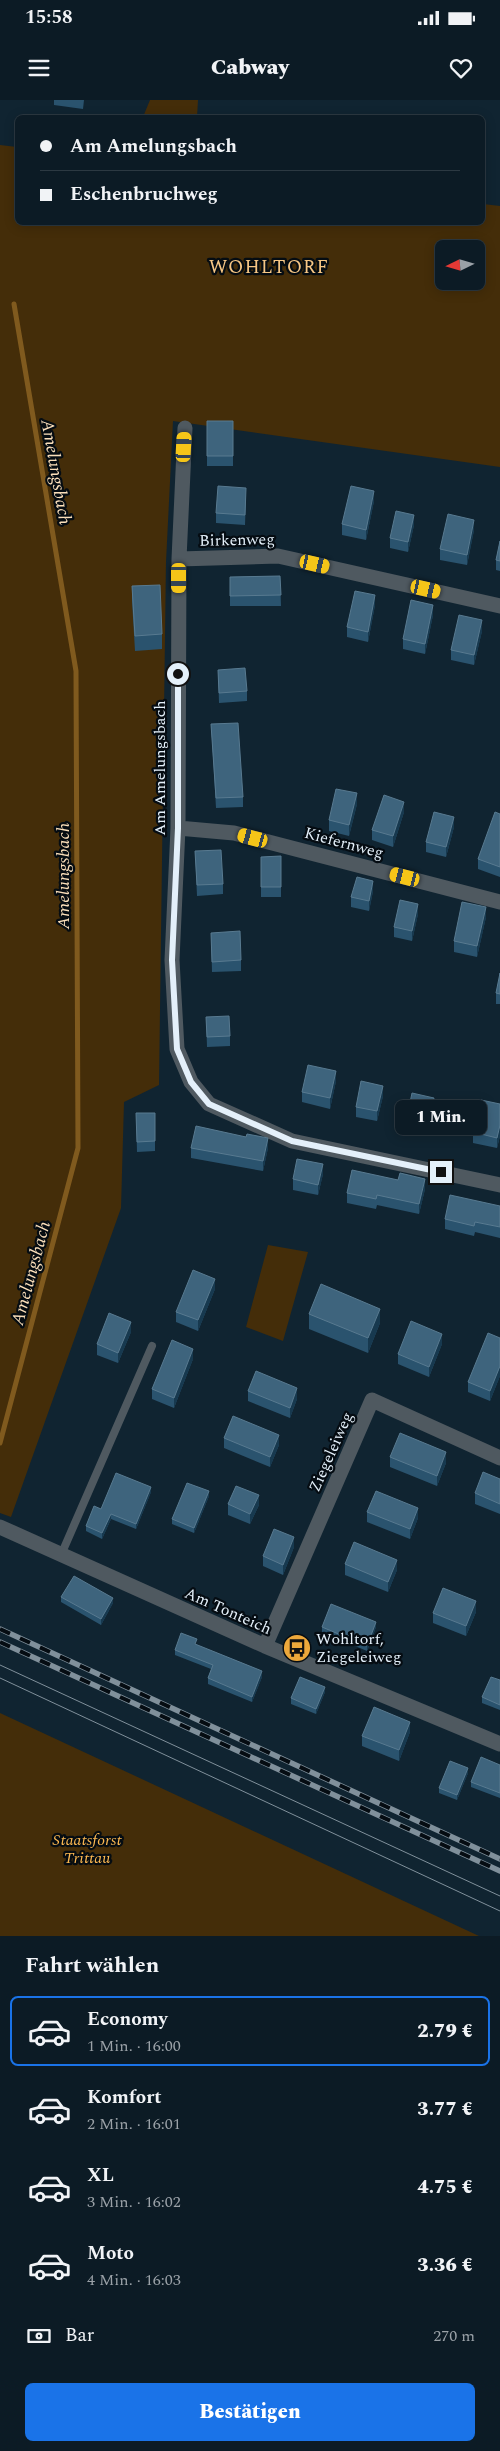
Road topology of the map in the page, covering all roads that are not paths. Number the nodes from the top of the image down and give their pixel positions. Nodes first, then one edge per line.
1 (185, 428) dead end
2 (179, 559) junction
3 (500, 606) edge
4 (178, 828) junction
5 (500, 902) edge
6 (500, 1185) edge
7 (152, 1346) dead end
8 (500, 1458) edge
9 (0, 1527) edge
10 (61, 1555) junction
11 (265, 1646) junction
12 (500, 1744) edge

1 - 2 street, Am Amelungsbach
2 - 3 street, Birkenweg
2 - 4 street, Am Amelungsbach
4 - 5 street, Kiefernweg
4 - 6 street, Am Amelungsbach
7 - 10 lane
8 - 11 street, Ziegeleiweg
9 - 10 street, Am Tonteich
10 - 11 street, Am Tonteich
11 - 12 street, Am Tonteich

